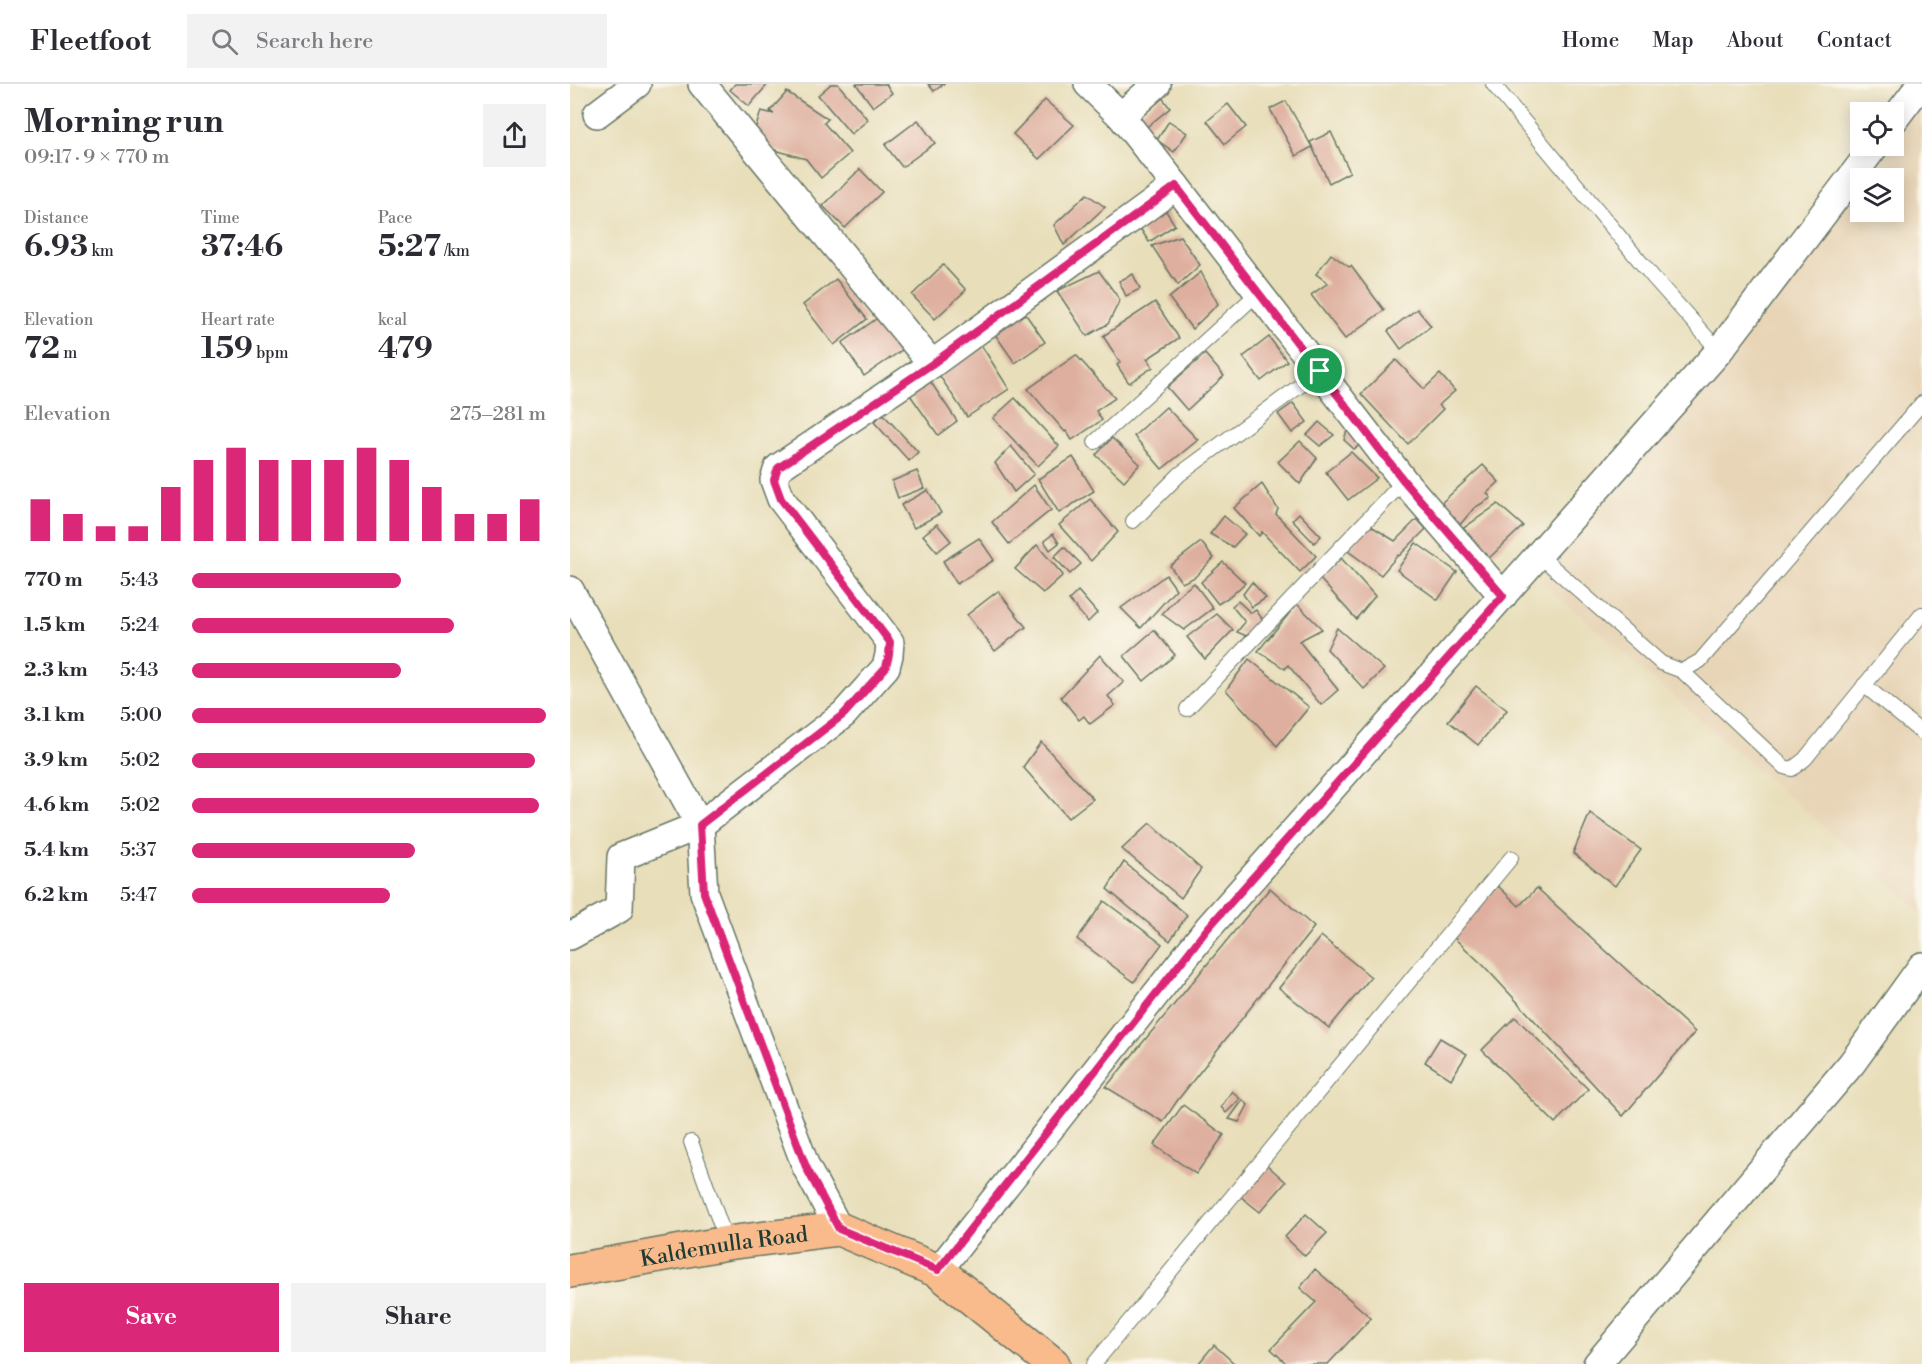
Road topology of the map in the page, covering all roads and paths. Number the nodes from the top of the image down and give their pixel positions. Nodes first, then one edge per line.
1 (636, 84) edge
2 (702, 84) edge
3 (1088, 84) edge
4 (1157, 84) edge
5 (1493, 84) edge
6 (1921, 84) edge
7 (1904, 106) edge
8 (597, 114) dead end
9 (1121, 116) junction
10 (1867, 156) edge
11 (1176, 186) junction
12 (1259, 292) junction
13 (1719, 351) junction
14 (932, 364) junction
15 (1320, 371) junction
16 (1922, 403) edge
17 (1095, 442) dead end
18 (1404, 481) junction
19 (1133, 521) dead end
20 (1539, 555) junction
21 (570, 590) edge
22 (1503, 596) junction
23 (1922, 614) edge
24 (1682, 671) junction
25 (1864, 685) junction
26 (1187, 709) dead end
27 (1922, 733) edge
28 (700, 825) junction
29 (1511, 858) dead end
30 (570, 936) edge
31 (1922, 966) edge
32 (691, 1142) dead end
33 (839, 1229) junction
34 (727, 1243) junction
35 (938, 1270) junction
36 (570, 1271) edge
37 (1053, 1364) edge
38 (1094, 1364) edge
39 (1597, 1364) edge

1 - 8 street
2 - 14 street
3 - 9 street
4 - 9 street
5 - 13 lane
6 - 7 street
9 - 11 street
10 - 13 street
11 - 12 street
11 - 14 street
12 - 15 street
12 - 17 lane
13 - 20 street
14 - 28 street
15 - 18 street
15 - 19 lane
16 - 24 lane
18 - 22 street
18 - 26 lane
20 - 22 street
20 - 24 lane
21 - 28 street
22 - 35 street
23 - 25 lane
24 - 25 lane
25 - 27 lane
28 - 30 street
28 - 33 street
29 - 38 lane
31 - 39 street
32 - 34 lane
33 - 34 main road, Kaldemulla Road
33 - 35 main road, Kaldemulla Road
34 - 36 main road, Kaldemulla Road
35 - 37 main road, Kaldemulla Road

